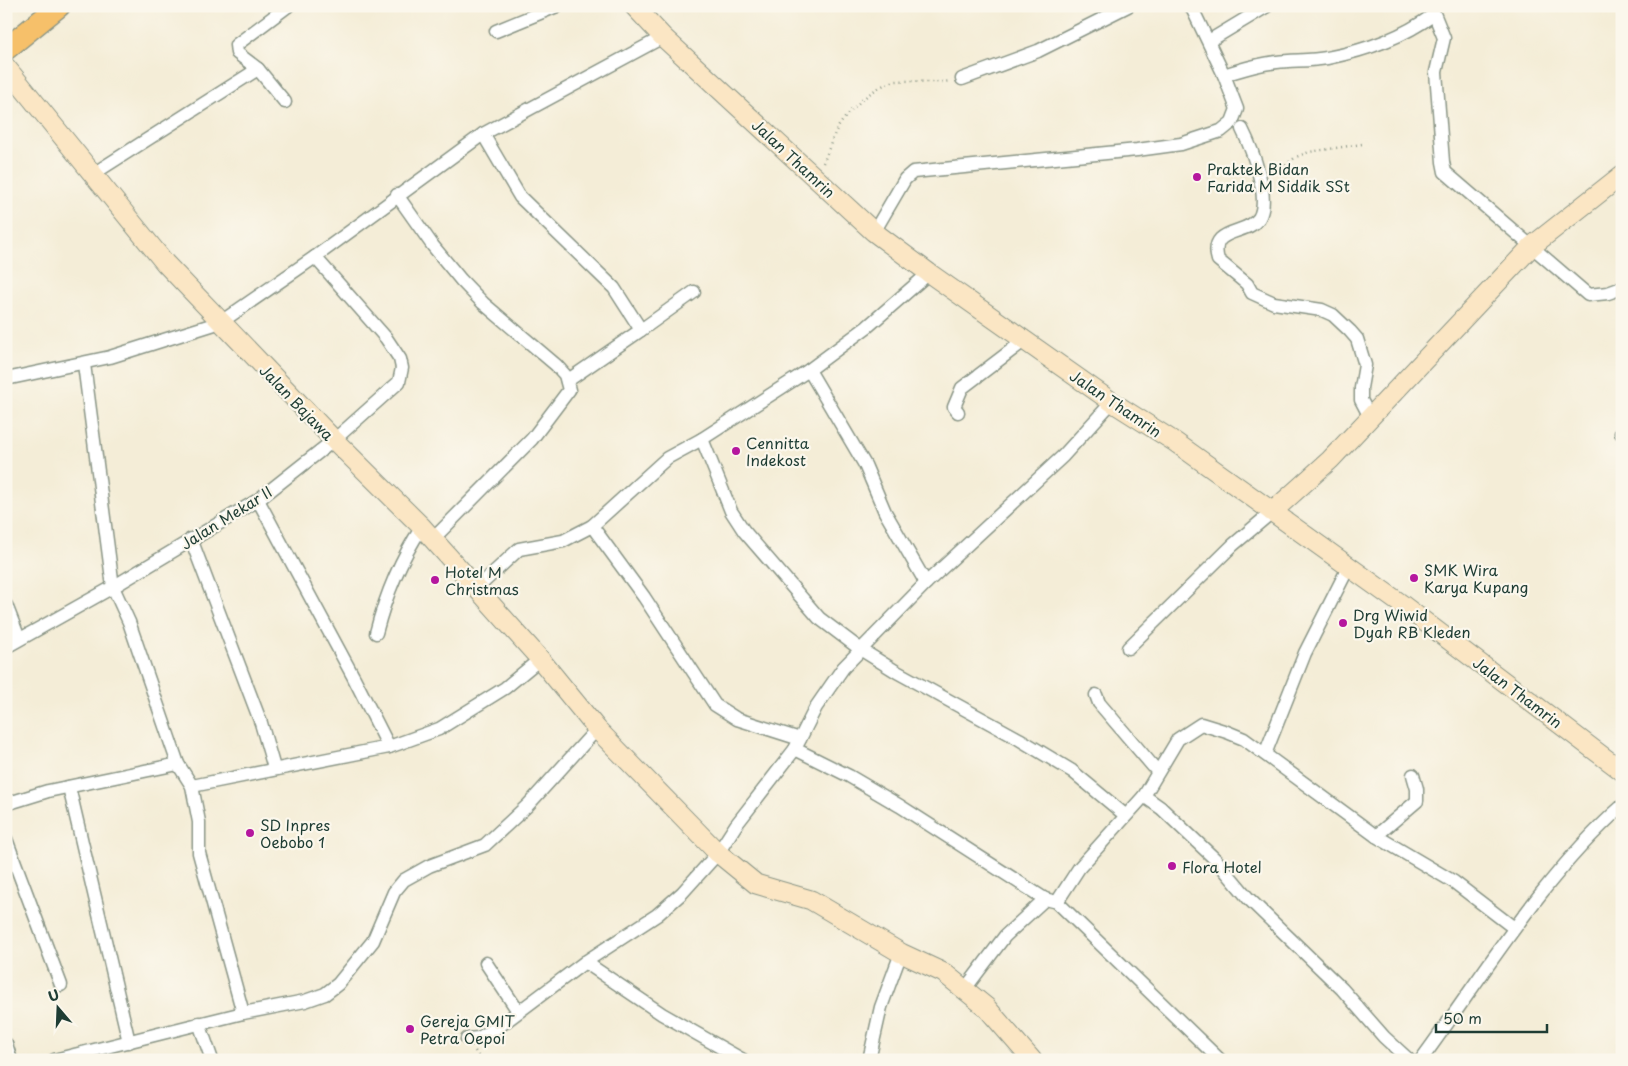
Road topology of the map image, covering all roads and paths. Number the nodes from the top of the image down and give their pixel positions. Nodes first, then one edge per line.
1 (59, 6) edge
2 (288, 6) edge
3 (557, 6) edge
4 (634, 6) edge
5 (1128, 6) edge
6 (1191, 6) edge
7 (1267, 6) edge
8 (1432, 10) edge
9 (496, 31) dead end
10 (663, 37) junction
11 (1209, 41) junction
12 (6, 49) edge
13 (6, 67) edge
14 (258, 69) junction
15 (1224, 75) junction
16 (962, 79) joint
17 (285, 102) dead end
18 (1242, 129) dead end
19 (483, 134) junction
20 (1362, 144) dead end
21 (92, 174) junction
22 (1622, 175) edge
23 (813, 176) junction
24 (1262, 182) junction
25 (397, 195) junction
26 (874, 232) junction
27 (1532, 246) junction
28 (315, 257) junction
29 (929, 273) junction
30 (1622, 288) edge
31 (694, 292) dead end
32 (221, 322) junction
33 (641, 330) junction
34 (1025, 340) junction
35 (84, 364) junction
36 (809, 370) junction
37 (6, 378) edge
38 (567, 381) junction
39 (1112, 402) junction
40 (958, 412) dead end
41 (1370, 417) junction
42 (702, 439) junction
43 (334, 440) junction
44 (258, 500) junction
45 (1272, 512) junction
46 (592, 526) junction
47 (428, 533) junction
48 (191, 539) junction
49 (1348, 568) junction
50 (926, 583) junction
51 (113, 587) junction
52 (476, 589) junction
53 (6, 605) edge
54 (376, 632) dead end
55 (18, 636) dead end
56 (6, 647) edge
57 (1128, 648) dead end
58 (860, 649) junction
59 (540, 659) junction
60 (1096, 695) dead end
61 (597, 729) junction
62 (797, 744) junction
63 (389, 747) junction
64 (1265, 754) junction
65 (178, 764) junction
66 (274, 768) junction
67 (1157, 771) junction
68 (1622, 771) edge
69 (1413, 775) dead end
70 (192, 786) junction
71 (69, 787) junction
72 (1144, 796) junction
73 (6, 804) edge
74 (1622, 806) edge
75 (1126, 815) junction
76 (1376, 836) junction
77 (6, 839) edge
78 (718, 853) junction
79 (1051, 900) junction
80 (1514, 928) junction
81 (901, 953) junction
82 (585, 962) junction
83 (486, 963) dead end
84 (61, 985) dead end
85 (965, 989) junction
86 (518, 1011) junction
87 (243, 1012) junction
88 (199, 1023) junction
89 (467, 1039) dead end
90 (129, 1042) junction
91 (6, 1044) edge
92 (73, 1057) edge
93 (11, 1060) edge
94 (54, 1060) edge
95 (212, 1060) edge
96 (743, 1060) edge
97 (869, 1060) edge
98 (1032, 1060) edge
99 (1220, 1060) edge
100 (1409, 1060) edge
101 (1421, 1060) edge

1 - 12 main road
2 - 14 street
3 - 9 street
4 - 10 street, Jalan Thamrin
5 - 16 street
6 - 11 street
7 - 11 street
8 - 15 street
8 - 27 street
10 - 19 street
10 - 23 street, Jalan Thamrin
11 - 15 street
13 - 21 street, Jalan Bajawa
14 - 17 street
14 - 21 street
15 - 26 street
16 - 23 path
18 - 24 street
19 - 25 street
19 - 33 street
20 - 24 path
21 - 32 street, Jalan Bajawa
22 - 27 street
23 - 26 street, Jalan Thamrin
24 - 41 street
25 - 28 street
25 - 38 street
26 - 29 street, Jalan Thamrin
27 - 30 street
27 - 41 street
28 - 32 street
28 - 43 street, Jalan Mekar II
29 - 34 street, Jalan Thamrin
29 - 36 street
31 - 33 street
32 - 35 street
32 - 43 street, Jalan Bajawa
33 - 38 street
34 - 39 street, Jalan Thamrin
34 - 40 street
35 - 37 street
35 - 51 street
36 - 42 street
36 - 50 street
38 - 47 street
39 - 45 street, Jalan Thamrin
39 - 50 street
41 - 45 street
42 - 46 street
42 - 58 street
43 - 44 street, Jalan Mekar II
43 - 47 street, Jalan Bajawa
44 - 48 street, Jalan Mekar II
44 - 63 street
45 - 49 street, Jalan Thamrin
45 - 57 street
46 - 52 street
46 - 62 street
47 - 52 street, Jalan Bajawa
47 - 54 street
48 - 51 street, Jalan Mekar II
48 - 66 street
49 - 64 street
49 - 68 street, Jalan Thamrin
50 - 58 street
51 - 56 street, Jalan Mekar II
51 - 65 street
52 - 59 street, Jalan Bajawa
53 - 55 street
58 - 62 street
58 - 75 street
59 - 61 street, Jalan Bajawa
59 - 63 street
60 - 67 street
61 - 78 street, Jalan Bajawa
61 - 87 street
62 - 78 street
62 - 79 street
63 - 66 street
64 - 67 street
64 - 76 street
65 - 70 street
65 - 71 street
66 - 70 street
67 - 72 street
69 - 76 street
70 - 87 street
71 - 73 street
71 - 90 street
72 - 75 street
72 - 100 street
74 - 80 street
75 - 79 street
76 - 80 street
77 - 84 street
78 - 81 street, Jalan Bajawa
78 - 82 street
79 - 85 street
79 - 99 street
80 - 101 street
81 - 85 street, Jalan Bajawa
81 - 97 street
82 - 86 street
82 - 96 street
83 - 86 street
85 - 98 street, Jalan Bajawa
86 - 89 street
87 - 88 street
88 - 90 street
88 - 95 street
90 - 92 street
91 - 93 street
92 - 94 street

